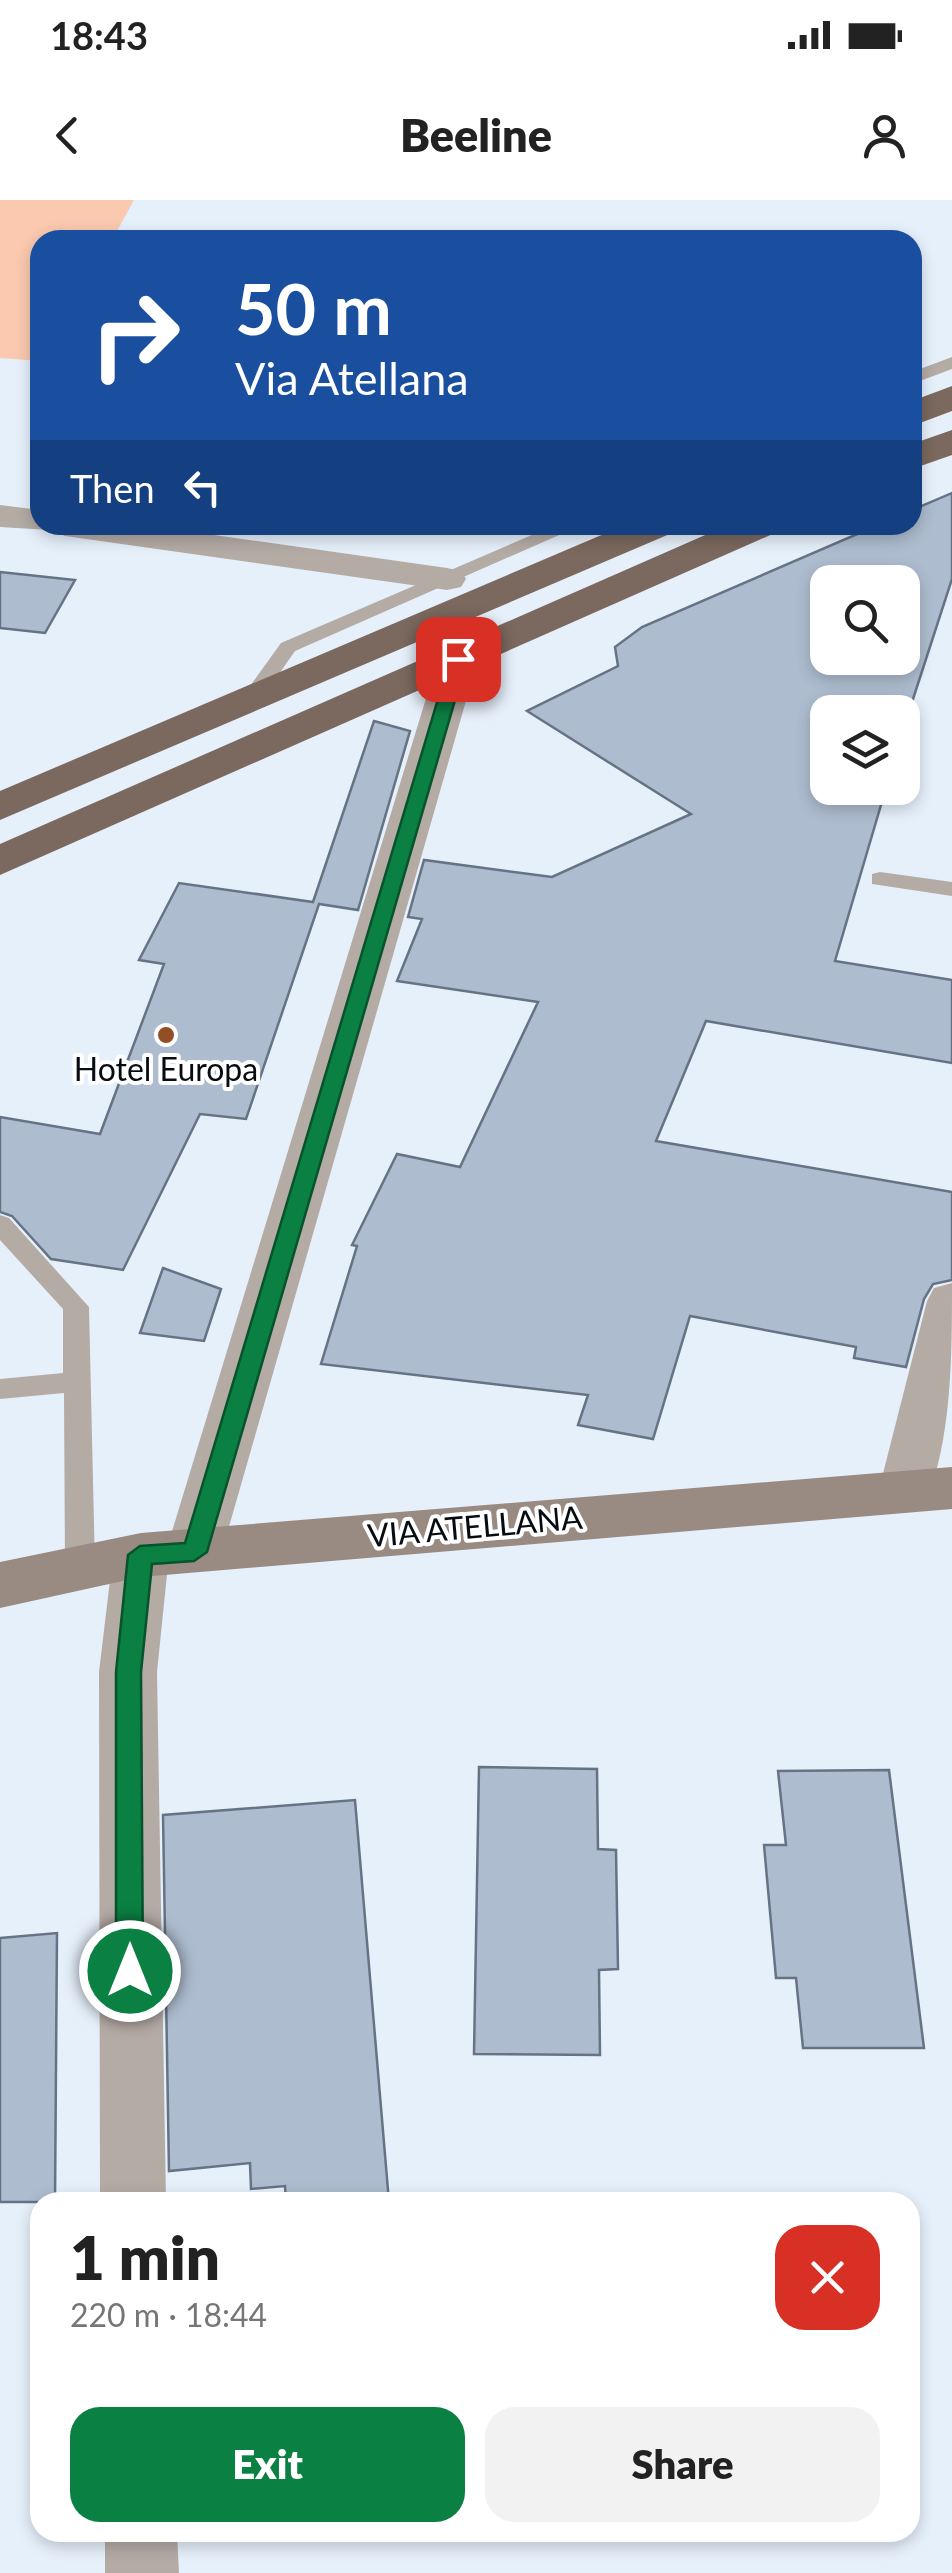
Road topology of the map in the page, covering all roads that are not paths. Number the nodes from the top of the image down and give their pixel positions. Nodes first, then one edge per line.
1 (952, 362) edge
2 (922, 375) edge
3 (952, 397) edge
4 (922, 410) edge
5 (952, 441) edge
6 (922, 454) edge
7 (0, 516) edge
8 (30, 520) edge
9 (136, 535) edge
10 (549, 535) edge
11 (635, 535) edge
12 (738, 535) edge
13 (447, 579) junction
14 (458, 659) junction
15 (251, 700) junction
16 (212, 770) junction
17 (5, 805) edge
18 (0, 861) edge
19 (880, 878) dead end
20 (952, 889) edge
21 (0, 892) edge
22 (0, 1224) edge
23 (952, 1300) edge
24 (78, 1382) junction
25 (0, 1389) edge
26 (940, 1497) edge
27 (168, 1553) junction
28 (80, 1567) junction
29 (0, 1585) edge
30 (133, 2192) edge
31 (141, 2542) edge
32 (142, 2573) edge

1 - 2 lane
3 - 4 highway
5 - 6 highway
7 - 8 street
9 - 13 street
10 - 13 lane
11 - 15 highway
12 - 14 highway
13 - 15 lane
14 - 16 highway
14 - 27 street
15 - 17 highway
16 - 18 highway
16 - 21 highway
19 - 20 lane
22 - 24 lane
23 - 26 street
24 - 25 lane
24 - 28 lane
26 - 27 main road, VIA ATELLANA
27 - 28 main road, VIA ATELLANA
27 - 30 street
28 - 29 main road, VIA ATELLANA
31 - 32 street

